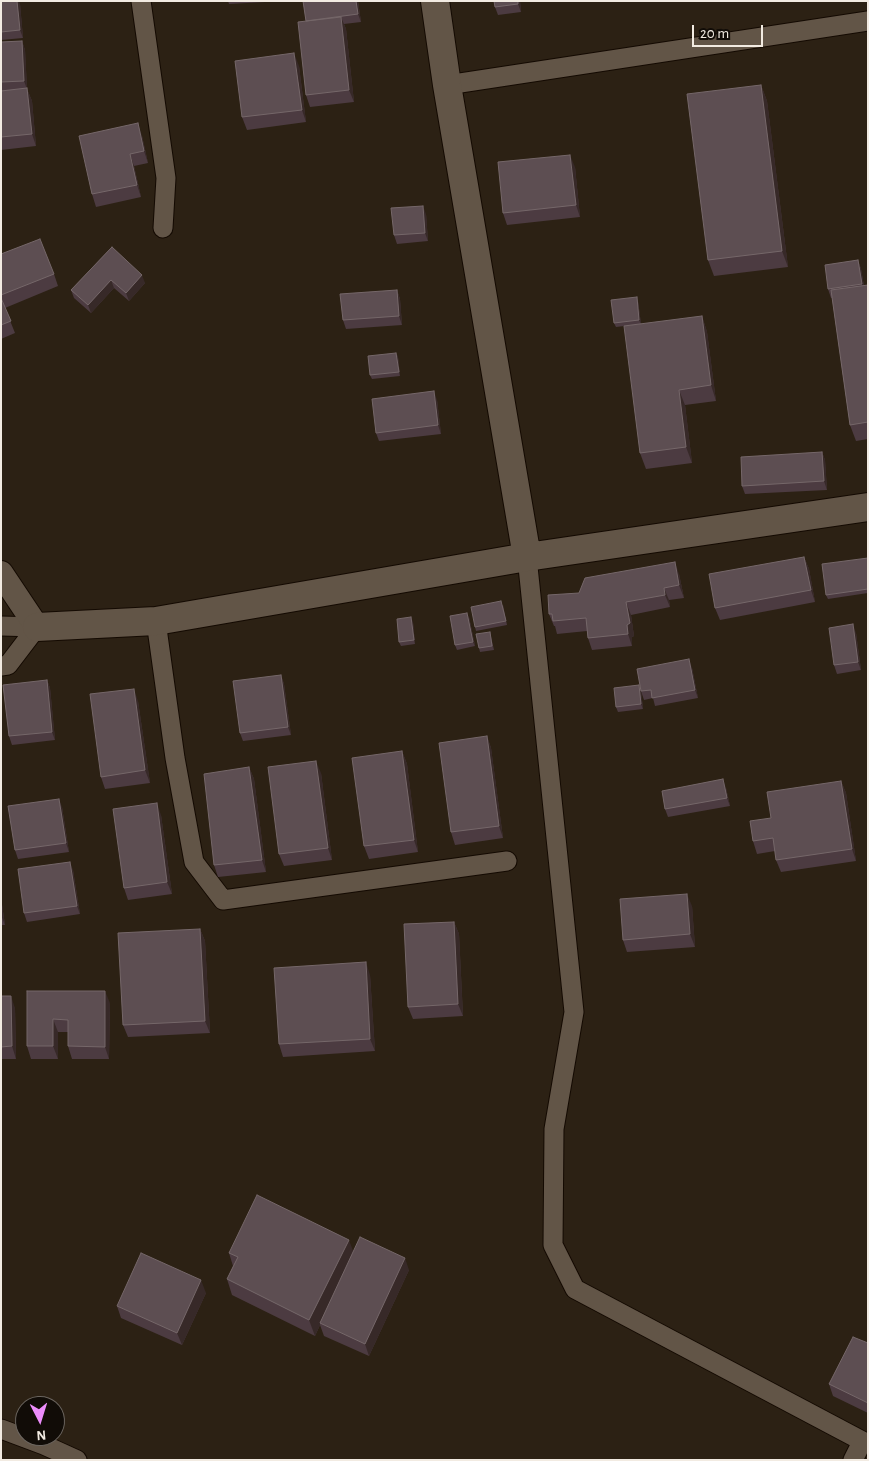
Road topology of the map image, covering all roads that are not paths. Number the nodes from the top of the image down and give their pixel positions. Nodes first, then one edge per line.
1 (141, 1) edge
2 (435, 1) edge
3 (868, 21) edge
4 (447, 85) junction
5 (163, 228) dead end
6 (868, 507) edge
7 (527, 557) junction
8 (1, 573) edge
9 (156, 621) junction
10 (1, 626) edge
11 (37, 627) junction
12 (1, 666) edge
13 (507, 861) dead end
14 (1, 1429) edge
15 (865, 1443) edge
16 (77, 1460) edge
17 (853, 1460) edge

1 - 5 street
2 - 4 main road
3 - 4 street
4 - 7 main road
6 - 7 main road
7 - 9 main road
7 - 15 street
8 - 11 street
9 - 11 main road
9 - 13 street
10 - 11 street
11 - 12 street
14 - 16 street
15 - 17 street

